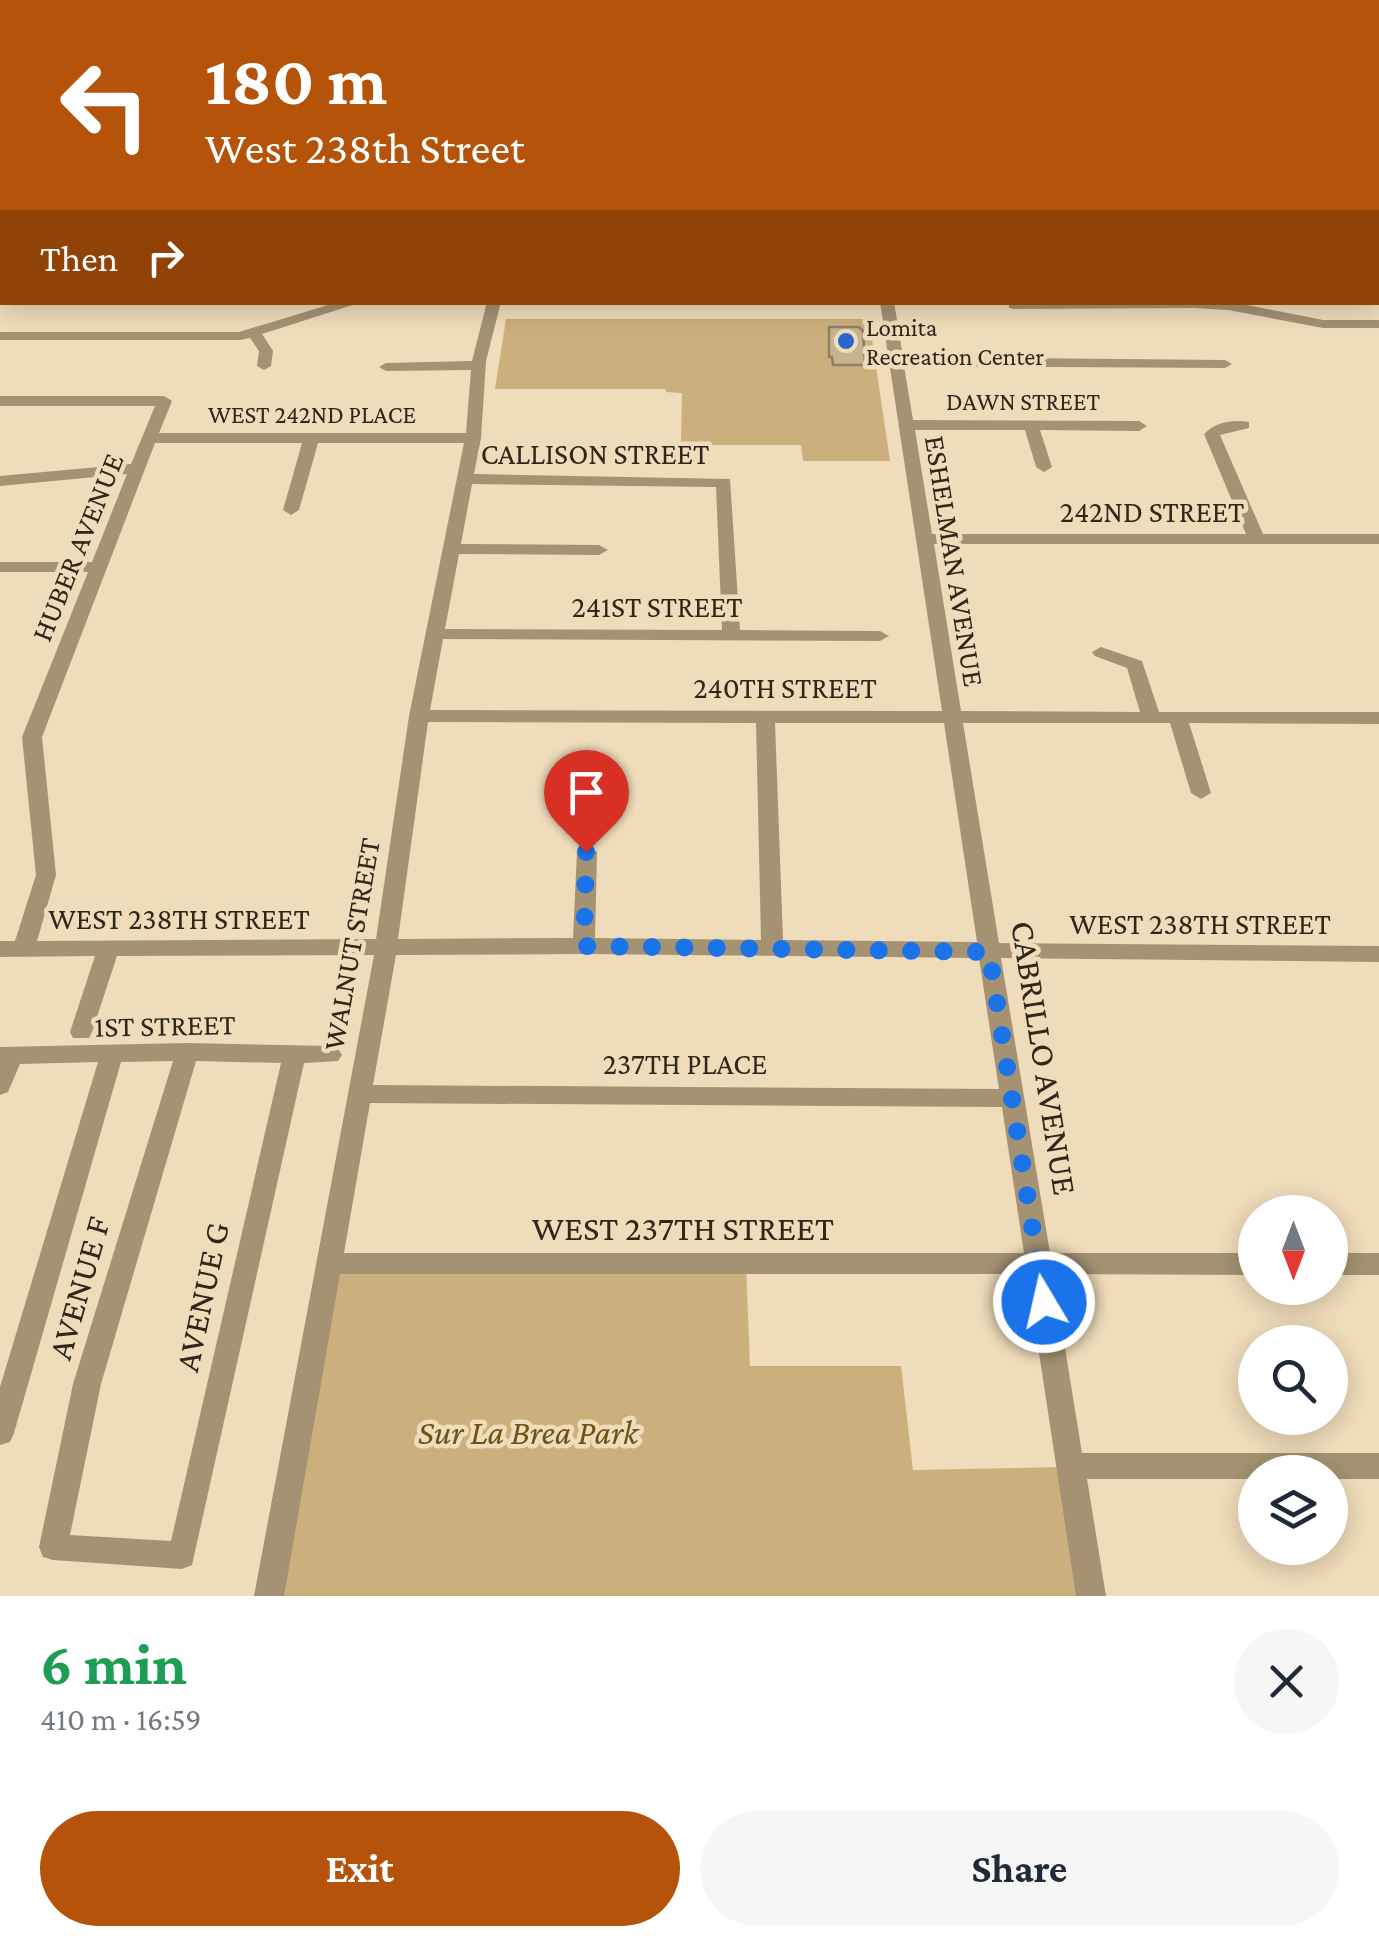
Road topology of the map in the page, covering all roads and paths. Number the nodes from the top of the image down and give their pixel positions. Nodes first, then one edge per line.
1 (344, 305) edge
2 (493, 305) edge
3 (887, 305) edge
4 (1217, 305) edge
5 (1262, 307) edge
6 (1379, 324) edge
7 (256, 334) junction
8 (0, 336) edge
9 (896, 362) junction
10 (1226, 364) dead end
11 (479, 365) junction
12 (264, 366) dead end
13 (386, 366) dead end
14 (0, 401) edge
15 (906, 425) junction
16 (1244, 425) dead end
17 (1031, 426) junction
18 (1139, 426) dead end
19 (150, 438) junction
20 (473, 438) junction
21 (311, 440) junction
22 (1044, 466) dead end
23 (138, 468) junction
24 (0, 480) edge
25 (465, 480) junction
26 (291, 510) dead end
27 (924, 539) junction
28 (1257, 539) junction
29 (1379, 539) edge
30 (450, 548) junction
31 (599, 550) dead end
32 (0, 567) edge
33 (98, 567) junction
34 (731, 633) junction
35 (434, 634) junction
36 (880, 636) dead end
37 (1101, 652) dead end
38 (764, 716) junction
39 (419, 718) junction
40 (952, 718) junction
41 (1151, 718) junction
42 (1178, 718) junction
43 (1379, 718) edge
44 (1200, 793) dead end
45 (970, 828) joint
46 (586, 852) dead end
47 (584, 946) junction
48 (772, 947) junction
49 (24, 948) junction
50 (386, 948) junction
51 (108, 949) junction
52 (0, 950) edge
53 (989, 952) junction
54 (1379, 954) edge
55 (81, 1032) dead end
56 (187, 1052) junction
57 (294, 1054) junction
58 (330, 1055) dead end
59 (6, 1056) edge
60 (111, 1056) junction
61 (0, 1086) edge
62 (358, 1094) junction
63 (1012, 1098) junction
64 (329, 1263) junction
65 (1038, 1263) junction
66 (1238, 1264) edge
67 (1348, 1264) edge
68 (1379, 1264) edge
69 (0, 1433) edge
70 (1070, 1466) junction
71 (1379, 1466) edge
72 (182, 1556) joint
73 (270, 1596) edge
74 (1090, 1596) edge

1 - 7 street
2 - 11 street, WALNUT STREET
3 - 9 street, ESHELMAN AVENUE
4 - 5 street
5 - 6 street
7 - 8 street
7 - 12 street
9 - 10 street
9 - 15 street, ESHELMAN AVENUE
11 - 13 street
11 - 20 street, WALNUT STREET
14 - 19 street, HUBER AVENUE
15 - 17 street, DAWN STREET
15 - 27 street, ESHELMAN AVENUE
16 - 28 street
17 - 18 street, DAWN STREET
17 - 22 street
19 - 21 street, WEST 242ND PLACE
19 - 23 street, HUBER AVENUE
20 - 21 street, WEST 242ND PLACE
20 - 25 street, WALNUT STREET
21 - 26 street
23 - 24 street
23 - 33 street, HUBER AVENUE
25 - 30 street, WALNUT STREET
25 - 34 street, CALLISON STREET
27 - 28 street, 242ND STREET
27 - 40 street, ESHELMAN AVENUE
28 - 29 street, 242ND STREET
30 - 31 street
30 - 35 street, WALNUT STREET
32 - 33 street
33 - 49 street, HUBER AVENUE
34 - 35 street, 241ST STREET
34 - 36 street, 241ST STREET
35 - 39 street, WALNUT STREET
37 - 41 street
38 - 39 street, 240TH STREET
38 - 40 street, 240TH STREET
38 - 48 street
39 - 50 street, WALNUT STREET
40 - 41 street, 240TH STREET
40 - 45 street, ESHELMAN AVENUE
41 - 42 street, 240TH STREET
42 - 43 street, 240TH STREET
42 - 44 street
45 - 53 street, CABRILLO AVENUE
46 - 47 street
47 - 48 street, WEST 238TH STREET
47 - 50 street, WEST 238TH STREET
48 - 53 street, WEST 238TH STREET
49 - 51 street, WEST 238TH STREET
49 - 52 street, WEST 238TH STREET
50 - 51 street, WEST 238TH STREET
50 - 62 street, WALNUT STREET
51 - 55 street
53 - 54 street, WEST 238TH STREET
53 - 63 street, CABRILLO AVENUE
56 - 57 street, 1ST STREET
56 - 60 street, 1ST STREET
56 - 72 street, AVENUE F
57 - 58 street, 1ST STREET
57 - 72 street, AVENUE G
59 - 60 street, 1ST STREET
59 - 61 street
60 - 69 street
62 - 63 street, 237TH PLACE
62 - 64 street, WALNUT STREET
63 - 65 street, CABRILLO AVENUE
64 - 65 street, WEST 237TH STREET
64 - 73 street, WALNUT STREET
65 - 66 street, WEST 237TH STREET
65 - 70 street, CABRILLO AVENUE
67 - 68 street
70 - 71 street
70 - 74 street, CABRILLO AVENUE

